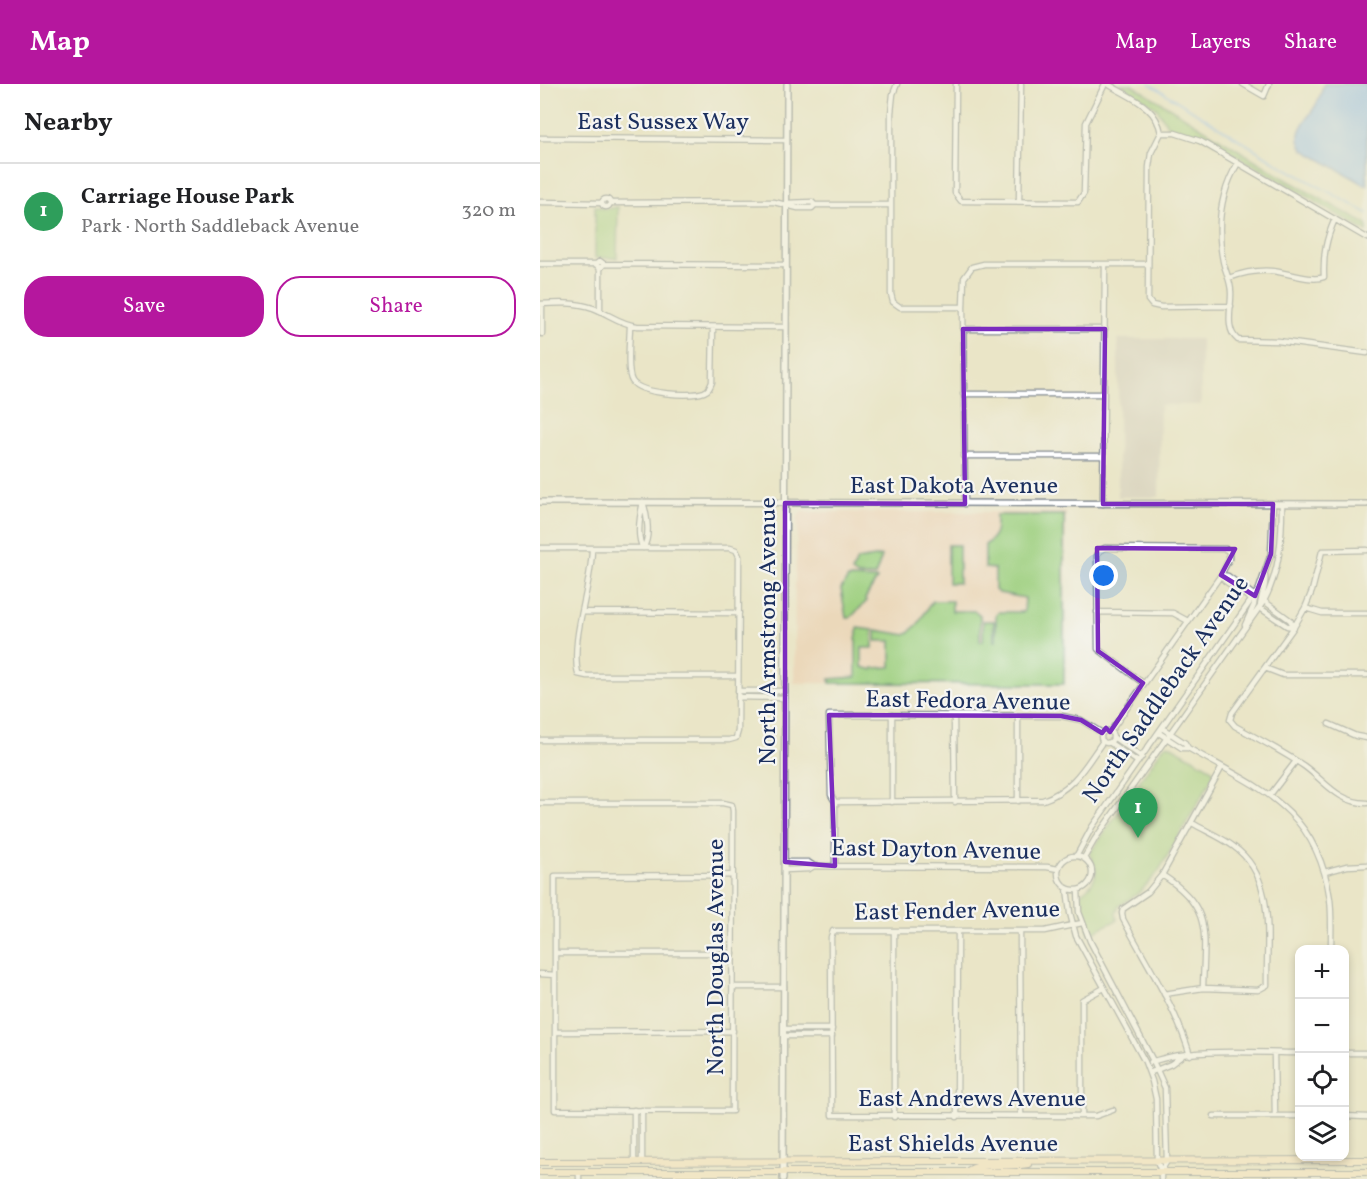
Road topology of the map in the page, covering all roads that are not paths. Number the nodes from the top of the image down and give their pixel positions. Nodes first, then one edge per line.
1 (787, 84) edge
2 (897, 84) edge
3 (956, 84) edge
4 (1021, 84) edge
5 (1107, 84) edge
6 (1243, 84) edge
7 (1269, 84) edge
8 (1161, 133) junction
9 (540, 138) edge
10 (787, 140) junction
11 (1238, 163) junction
12 (1019, 201) junction
13 (540, 202) edge
14 (786, 204) junction
15 (891, 206) junction
16 (1335, 219) junction
17 (1367, 238) edge
18 (540, 264) edge
19 (1105, 264) junction
20 (1148, 264) junction
21 (600, 265) junction
22 (786, 265) junction
23 (1228, 278) junction
24 (541, 304) edge
25 (1231, 306) junction
26 (963, 307) junction
27 (600, 311) junction
28 (630, 325) junction
29 (713, 327) junction
30 (786, 327) junction
31 (963, 329) junction
32 (1105, 329) junction
33 (542, 334) dead end
34 (1367, 353) edge
35 (963, 394) junction
36 (1104, 394) junction
37 (963, 456) junction
38 (1103, 456) junction
39 (540, 502) edge
40 (643, 502) junction
41 (785, 503) junction
42 (965, 504) junction
43 (1103, 504) junction
44 (1272, 504) junction
45 (1282, 504) junction
46 (1367, 504) edge
47 (540, 548) edge
48 (592, 548) junction
49 (643, 548) junction
50 (1367, 549) edge
51 (1221, 575) junction
52 (1265, 575) junction
53 (1253, 598) junction
54 (1264, 602) junction
55 (1260, 608) junction
56 (1305, 608) junction
57 (583, 612) junction
58 (1097, 612) junction
59 (1367, 612) edge
60 (739, 613) junction
61 (1188, 621) junction
62 (1246, 627) junction
63 (1294, 627) junction
64 (1265, 668) junction
65 (1367, 675) edge
66 (738, 676) junction
67 (1143, 683) junction
68 (738, 694) junction
69 (785, 694) junction
70 (892, 716) junction
71 (954, 716) junction
72 (1018, 716) junction
73 (1329, 724) dead end
74 (1160, 731) junction
75 (1102, 733) junction
76 (1168, 736) junction
77 (1109, 738) junction
78 (1367, 738) edge
79 (540, 740) edge
80 (1142, 757) junction
81 (1296, 761) junction
82 (1138, 762) junction
83 (1222, 767) junction
84 (1270, 795) junction
85 (1018, 801) junction
86 (835, 802) junction
87 (892, 802) junction
88 (955, 802) junction
89 (540, 803) edge
90 (1367, 803) edge
91 (1192, 823) junction
92 (1077, 855) junction
93 (1084, 858) junction
94 (784, 862) junction
95 (1367, 865) edge
96 (814, 866) junction
97 (835, 866) junction
98 (1058, 869) junction
99 (784, 870) junction
100 (1325, 872) junction
101 (733, 875) junction
102 (1162, 875) junction
103 (1067, 888) junction
104 (1078, 890) junction
105 (1082, 923) junction
106 (1072, 925) junction
107 (894, 931) junction
108 (1020, 931) junction
109 (958, 932) junction
110 (1331, 945) edge
111 (733, 952) junction
112 (555, 953) junction
113 (540, 974) edge
114 (555, 975) junction
115 (1112, 984) junction
116 (733, 987) junction
117 (784, 987) junction
118 (1104, 988) junction
119 (1203, 988) junction
120 (1164, 994) junction
121 (832, 1029) junction
122 (733, 1031) junction
123 (555, 1032) junction
124 (784, 1032) junction
125 (832, 1036) junction
126 (1274, 1053) junction
127 (1295, 1053) edge
128 (1349, 1053) edge
129 (1367, 1053) edge
130 (1190, 1055) junction
131 (1182, 1056) junction
132 (1153, 1061) junction
133 (1146, 1064) junction
134 (1157, 1070) junction
135 (1149, 1073) junction
136 (633, 1110) junction
137 (642, 1110) junction
138 (1113, 1110) dead end
139 (1021, 1116) junction
140 (1082, 1116) junction
141 (1214, 1116) dead end
142 (1275, 1116) junction
143 (1295, 1116) edge
144 (1349, 1116) edge
145 (894, 1117) junction
146 (957, 1117) junction
147 (1367, 1117) edge
148 (1367, 1160) edge
149 (1038, 1161) junction
150 (1157, 1161) junction
151 (1167, 1161) junction
152 (540, 1162) edge
153 (634, 1162) junction
154 (642, 1162) junction
155 (783, 1162) junction
156 (1161, 1171) junction
157 (540, 1172) edge
158 (979, 1172) junction
159 (1367, 1172) edge
160 (966, 1175) edge
161 (579, 1176) edge
162 (783, 1176) edge
163 (1305, 1177) edge
164 (972, 1179) edge
165 (1161, 1179) edge

1 - 10 street, North Armstrong Avenue
2 - 15 street
3 - 12 street
4 - 12 street
5 - 8 street
5 - 12 street
6 - 7 street
8 - 11 street
8 - 20 street
9 - 10 street, East Sussex Way
10 - 14 street, North Armstrong Avenue
11 - 16 street
11 - 23 street
13 - 14 street
14 - 15 street
14 - 22 street, North Armstrong Avenue
15 - 26 street
16 - 17 street
16 - 23 street
18 - 21 street
19 - 20 street
19 - 26 street
19 - 32 street
20 - 25 street
21 - 22 street
21 - 27 street
22 - 30 street, North Armstrong Avenue
23 - 25 street
24 - 27 street
24 - 33 street
25 - 34 street
26 - 31 street
27 - 28 street
28 - 29 street
28 - 29 street
29 - 30 street
30 - 41 street, North Armstrong Avenue
31 - 32 street
31 - 35 street
32 - 36 street
35 - 36 street
35 - 37 street
36 - 38 street
37 - 38 street
37 - 42 street
38 - 43 street
39 - 40 street, East Dakota Avenue
40 - 41 street, East Dakota Avenue
40 - 49 street
41 - 42 street, East Dakota Avenue
41 - 69 street, North Armstrong Avenue
42 - 43 street, East Dakota Avenue
43 - 44 street, East Dakota Avenue
44 - 45 street, East Dakota Avenue
44 - 52 street, North Saddleback Avenue
45 - 46 street, East Dakota Avenue
45 - 54 street, North Saddleback Avenue
47 - 48 street
48 - 49 street
48 - 57 street
49 - 60 street
50 - 56 street
51 - 53 street
51 - 58 street
51 - 61 street
52 - 53 street, North Saddleback Avenue
52 - 55 street
53 - 62 street
53 - 74 street, North Saddleback Avenue
54 - 55 street, North Saddleback Avenue
54 - 63 street
55 - 62 street, North Saddleback Avenue
55 - 63 street
56 - 59 street
56 - 63 street
57 - 60 street
57 - 66 street
58 - 61 street
58 - 67 street
60 - 66 street
61 - 67 street
62 - 76 street, North Saddleback Avenue
63 - 64 street
64 - 65 street
64 - 81 street
66 - 68 street
67 - 77 street
68 - 69 street
68 - 79 street
69 - 94 street, North Armstrong Avenue
70 - 71 street, East Fedora Avenue
70 - 86 street, East Fedora Avenue
70 - 87 street
71 - 72 street, East Fedora Avenue
71 - 88 street
72 - 75 street, East Fedora Avenue
72 - 85 street
73 - 78 street
74 - 76 street
74 - 80 street, North Saddleback Avenue
75 - 77 street
75 - 77 street
76 - 83 street
76 - 93 street, North Saddleback Avenue
77 - 80 street
77 - 82 street
77 - 85 street
80 - 82 street, North Saddleback Avenue
81 - 84 street
81 - 90 street
82 - 92 street, North Saddleback Avenue
83 - 84 street
83 - 91 street
84 - 100 street
85 - 88 street
86 - 87 street
86 - 97 street
87 - 88 street
89 - 101 street, North Douglas Avenue
91 - 102 street
91 - 119 street
92 - 93 street
92 - 98 street
93 - 104 street
94 - 96 street, East Dayton Avenue
94 - 99 street, North Armstrong Avenue
95 - 100 street
96 - 97 street, East Dayton Avenue
96 - 99 street, East Dayton Avenue
97 - 98 street, East Dayton Avenue
98 - 103 street
99 - 117 street, North Armstrong Avenue
100 - 110 street
101 - 111 street, North Douglas Avenue
101 - 112 street
102 - 119 street
102 - 120 street
103 - 104 street
103 - 106 street
104 - 105 street
105 - 106 street, East Fender Avenue
105 - 115 street
106 - 108 street, East Fender Avenue
106 - 118 street
107 - 109 street, East Fender Avenue
107 - 121 street, East Fender Avenue
107 - 145 street
108 - 109 street, East Fender Avenue
108 - 139 street
109 - 146 street
111 - 112 street
111 - 116 street, North Douglas Avenue
112 - 114 street
113 - 114 street
114 - 123 street
115 - 118 street
115 - 132 street
116 - 117 street
116 - 122 street, North Douglas Avenue
117 - 124 street, North Armstrong Avenue
118 - 133 street
118 - 140 street
119 - 120 street
120 - 130 street
121 - 124 street
121 - 125 street
122 - 123 street
122 - 137 street, North Douglas Avenue
123 - 136 street
124 - 125 street
124 - 155 street, North Armstrong Avenue
125 - 145 street, East Andrews Avenue
126 - 127 street
126 - 130 street
126 - 142 street
128 - 129 street
130 - 131 street
131 - 132 street
131 - 134 street
132 - 133 street
132 - 134 street
133 - 135 street
134 - 135 street
134 - 151 street
135 - 150 street
136 - 137 street
136 - 153 street
137 - 154 street
138 - 140 street, East Andrews Avenue
139 - 140 street, East Andrews Avenue
139 - 146 street, East Andrews Avenue
141 - 142 street
142 - 143 street
144 - 147 street
145 - 146 street, East Andrews Avenue
148 - 151 main road, East Shields Avenue
149 - 150 main road, East Shields Avenue
149 - 155 main road, East Shields Avenue
149 - 160 main road
150 - 151 main road, East Shields Avenue
150 - 156 street
151 - 156 street
152 - 153 main road, East Shields Avenue
153 - 154 main road, East Shields Avenue
154 - 155 main road, East Shields Avenue
155 - 162 street, North Armstrong Avenue
156 - 158 main road, East Shields Avenue
156 - 163 main road, East Shields Avenue
156 - 165 street
157 - 161 main road, East Shields Avenue
158 - 160 main road, East Shields Avenue
158 - 164 street
159 - 163 main road, East Shields Avenue
160 - 162 main road, East Shields Avenue
161 - 162 main road, East Shields Avenue

